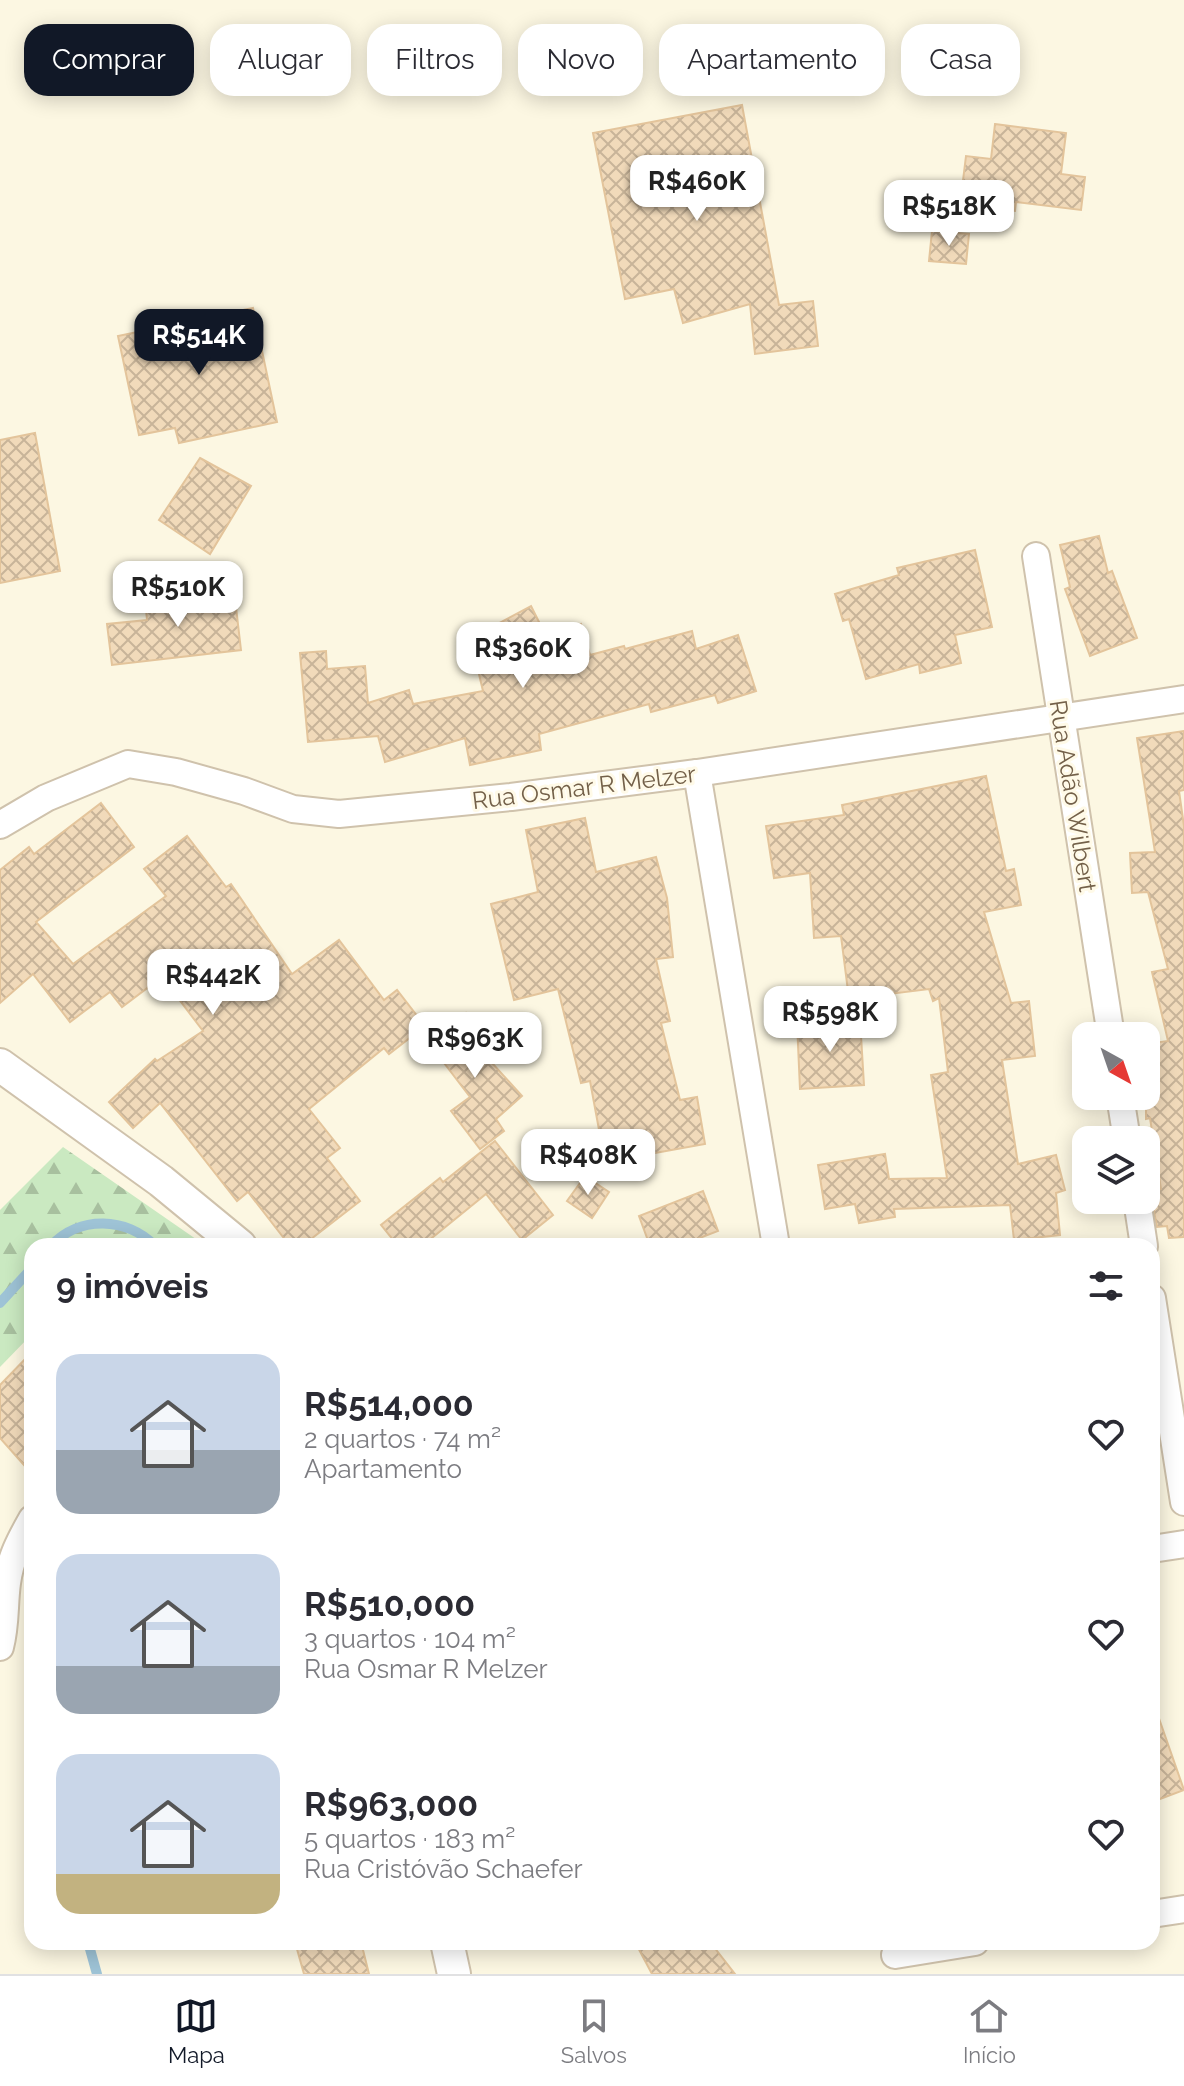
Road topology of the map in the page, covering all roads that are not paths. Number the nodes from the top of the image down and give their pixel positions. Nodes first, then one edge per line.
1 (1036, 556) dead end
2 (1184, 699) edge
3 (1061, 716) junction
4 (697, 773) junction
5 (0, 825) edge
6 (1109, 1022) edge
7 (0, 1065) edge
8 (1139, 1214) edge
9 (230, 1238) edge
10 (775, 1238) edge
11 (1143, 1238) edge
12 (1160, 1349) edge
13 (1184, 1502) edge
14 (24, 1534) edge
15 (1184, 1544) edge
16 (1160, 1548) edge
17 (0, 1647) edge
18 (1184, 1909) edge
19 (1160, 1913) edge
20 (449, 1950) edge
21 (932, 1950) edge
22 (895, 1957) edge
23 (454, 1974) edge

1 - 3 street, Rua Adão Wilbert
2 - 3 street, Rua Osmar R Melzer
3 - 4 street, Rua Osmar R Melzer
3 - 6 street, Rua Adão Wilbert
4 - 5 street, Rua Osmar R Melzer
4 - 10 street
7 - 9 street
8 - 11 street
12 - 13 street
14 - 17 street
15 - 16 street
18 - 19 street
20 - 23 street
21 - 22 street

